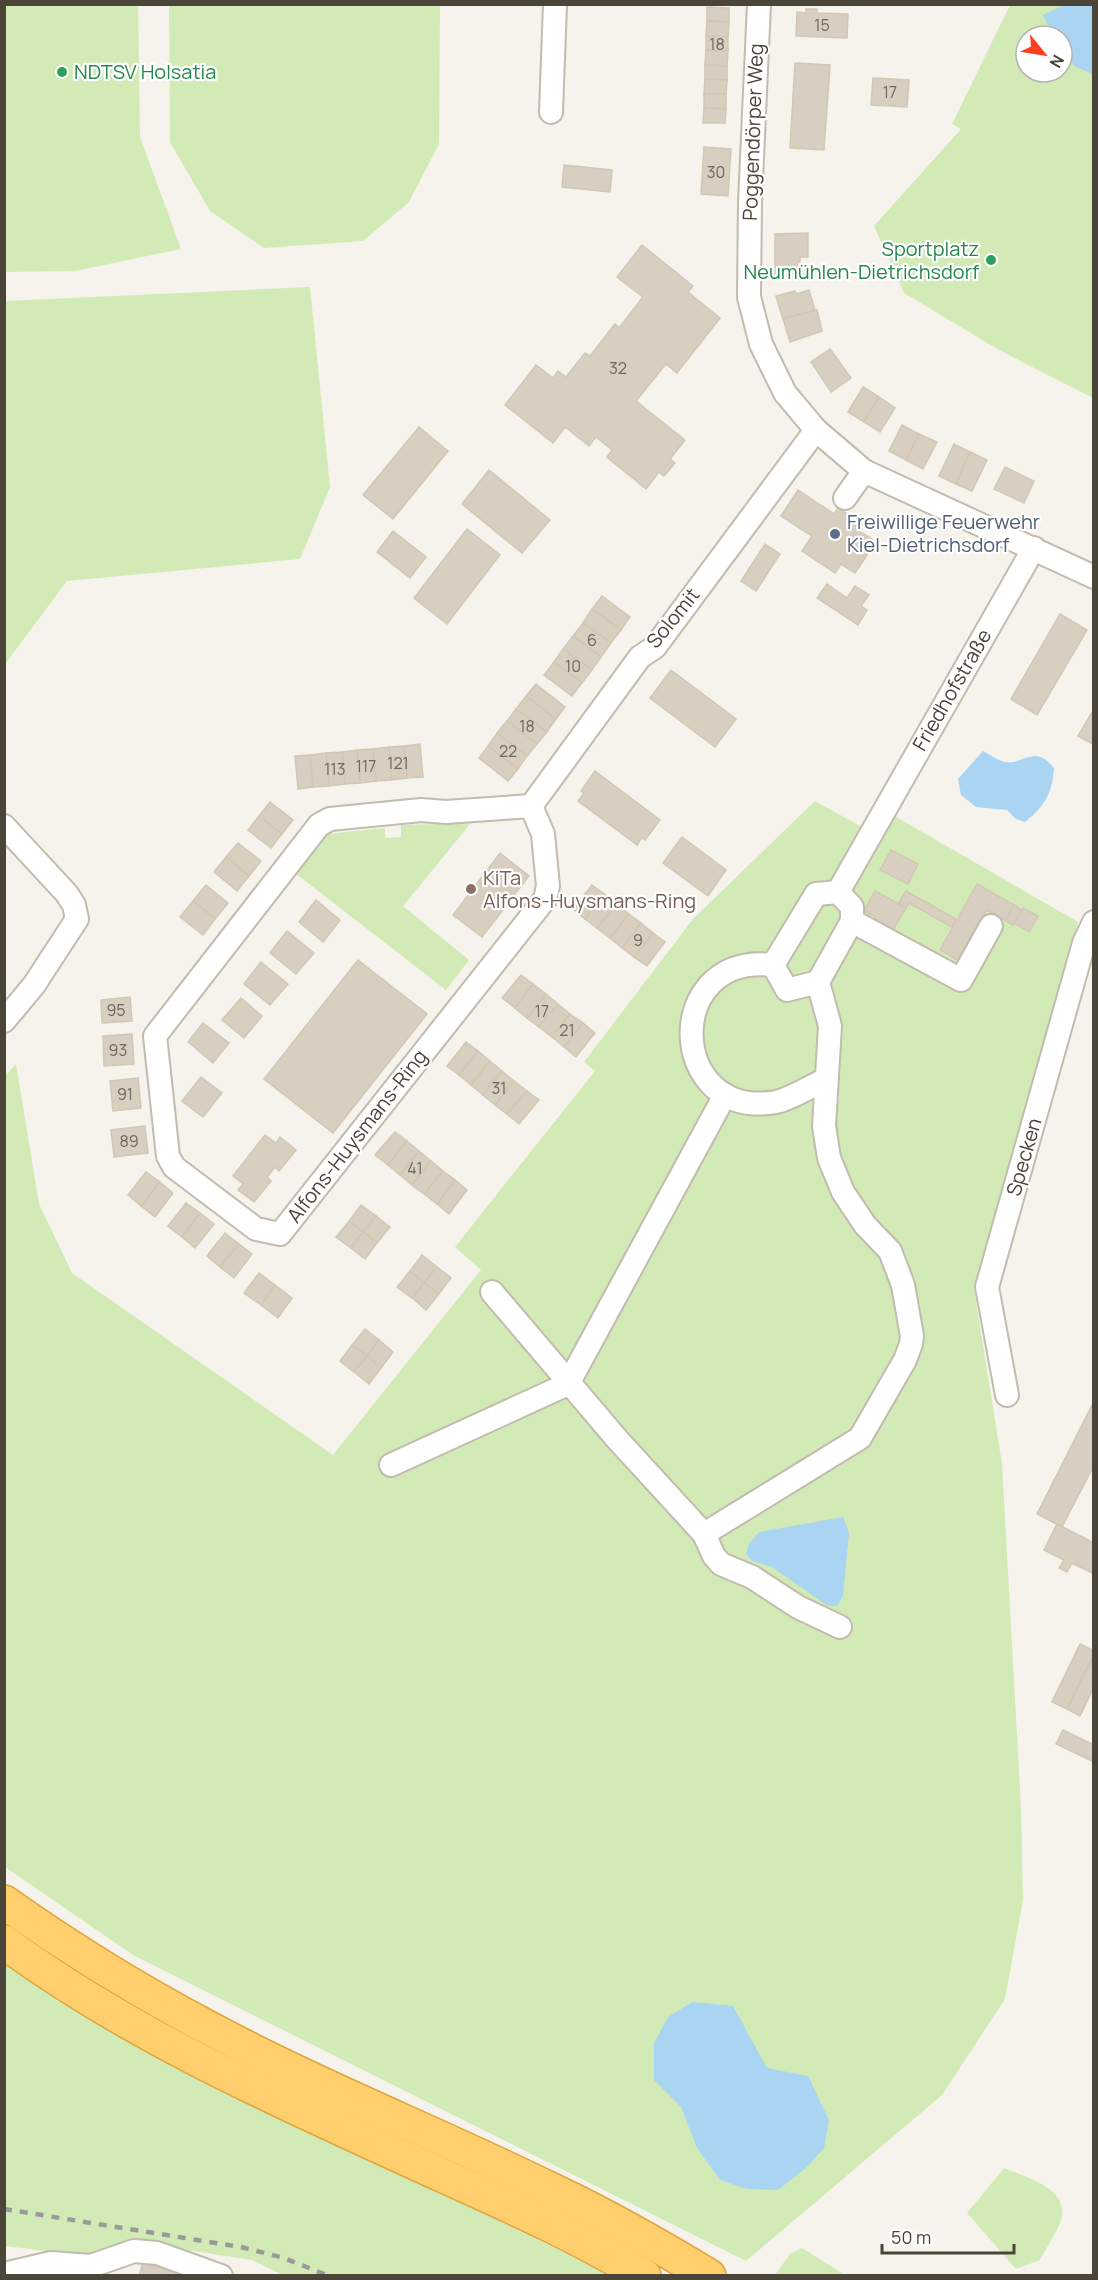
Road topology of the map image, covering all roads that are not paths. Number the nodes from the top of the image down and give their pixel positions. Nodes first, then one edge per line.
1 (555, 4) edge
2 (759, 4) edge
3 (551, 112) dead end
4 (816, 430) junction
5 (864, 471) junction
6 (845, 498) dead end
7 (1034, 548) junction
8 (1094, 578) edge
9 (531, 806) junction
10 (4, 826) edge
11 (838, 892) junction
12 (852, 921) junction
13 (1094, 922) edge
14 (991, 926) dead end
15 (773, 965) junction
16 (818, 982) junction
17 (4, 1021) edge
18 (826, 1079) junction
19 (725, 1095) junction
20 (492, 1292) dead end
21 (568, 1384) junction
22 (1007, 1395) dead end
23 (391, 1465) dead end
24 (704, 1534) junction
25 (840, 1627) dead end
26 (4, 1902) edge
27 (4, 1942) edge
28 (4, 2274) edge
29 (221, 2276) edge
30 (644, 2276) edge
31 (709, 2276) edge

1 - 3 street
2 - 4 street, Poggendörper Weg
4 - 5 street, Poggendörper Weg
4 - 9 street, Solomit
5 - 6 street
5 - 7 street, Poggendörper Weg
7 - 8 street, Poggendörper Weg
7 - 11 street, Friedhofstraße
9 - 9 street, Alfons-Huysmans-Ring
10 - 17 street
11 - 12 street
11 - 15 street
12 - 14 street
12 - 16 street
13 - 22 street, Specken
15 - 16 street
15 - 19 street
16 - 18 street
18 - 19 street
18 - 24 street
19 - 21 street
20 - 21 street
21 - 23 street
21 - 24 street
24 - 25 street
26 - 31 highway
27 - 30 highway
28 - 29 street

